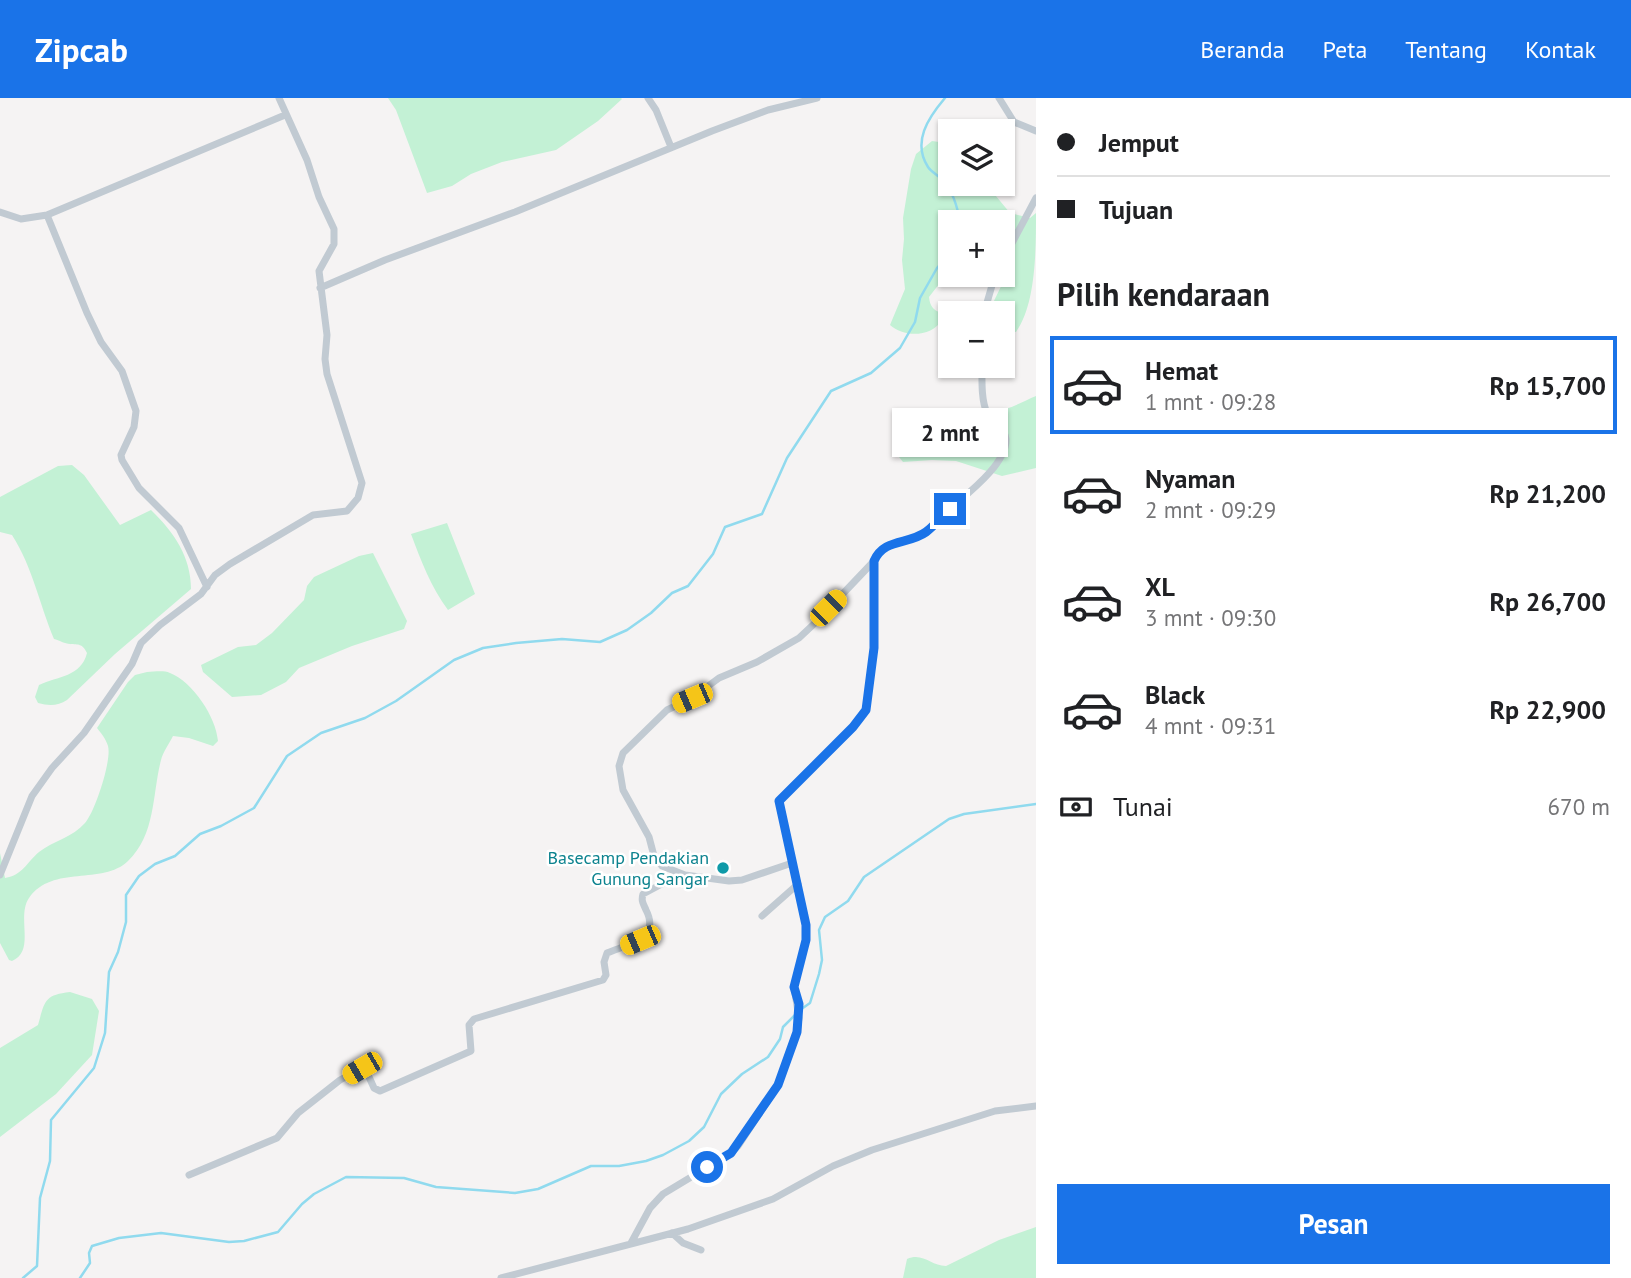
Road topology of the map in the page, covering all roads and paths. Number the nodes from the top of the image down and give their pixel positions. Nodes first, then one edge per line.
1 (279, 98) edge
2 (648, 98) edge
3 (817, 98) edge
4 (999, 98) edge
5 (285, 115) junction
6 (1036, 131) edge
7 (671, 147) junction
8 (1036, 198) edge
9 (0, 212) edge
10 (47, 215) junction
11 (1015, 237) edge
12 (320, 288) junction
13 (983, 378) edge
14 (874, 561) junction
15 (207, 587) junction
16 (792, 863) junction
17 (0, 875) edge
18 (685, 875) junction
19 (798, 884) junction
20 (762, 916) dead end
21 (1036, 1106) edge
22 (189, 1175) dead end
23 (672, 1233) junction
24 (631, 1243) junction
25 (701, 1250) dead end
26 (500, 1278) edge

1 - 5 street
2 - 7 street
3 - 7 street
4 - 6 street
5 - 10 street
5 - 12 street
7 - 12 street
8 - 11 street
9 - 10 street
10 - 15 street
12 - 15 street
13 - 14 street
14 - 16 street
14 - 18 street
15 - 17 street
16 - 18 street
16 - 19 street
18 - 22 street
19 - 20 street
19 - 24 street
21 - 23 street
23 - 24 street
23 - 25 street
24 - 26 street

